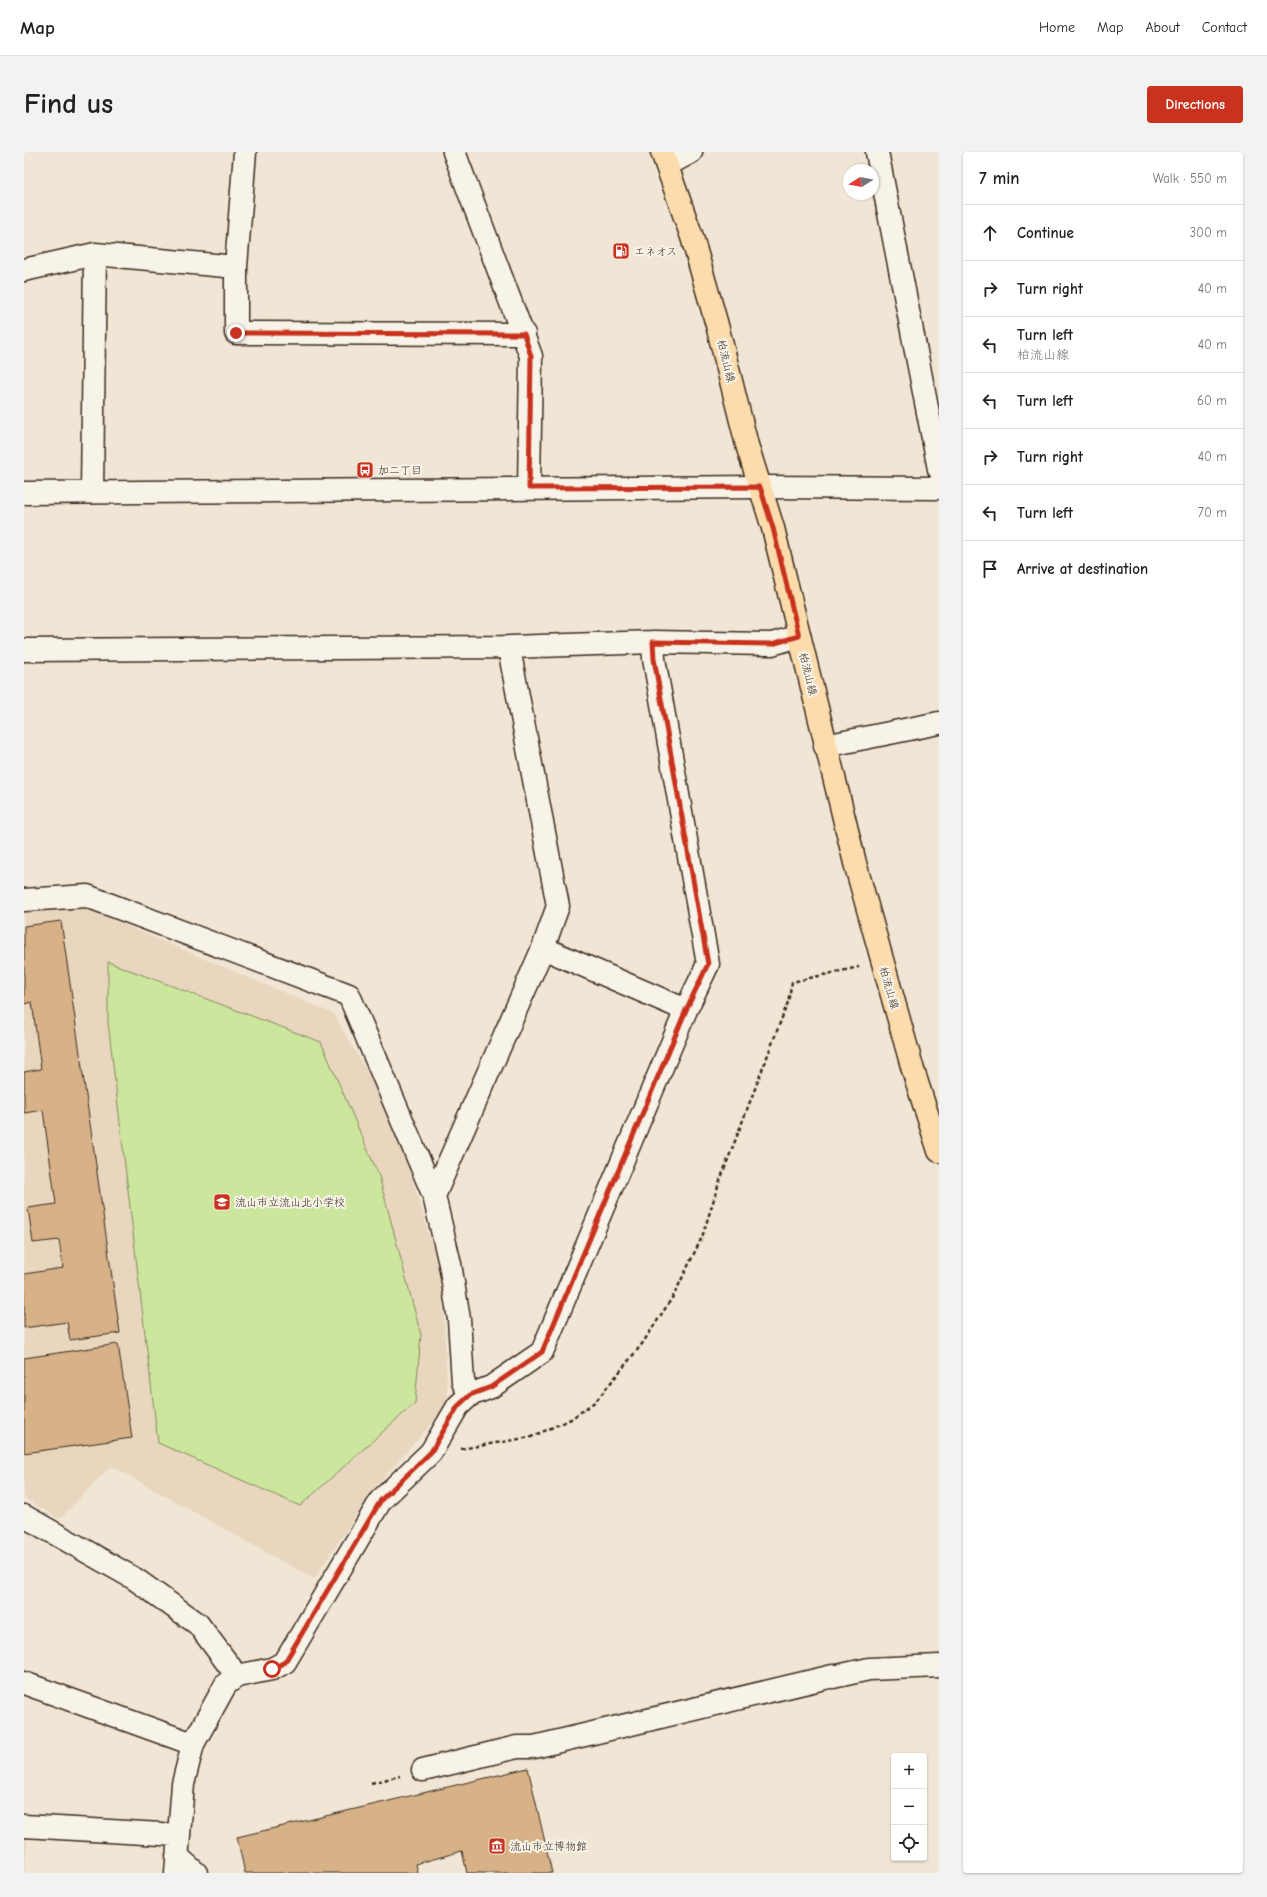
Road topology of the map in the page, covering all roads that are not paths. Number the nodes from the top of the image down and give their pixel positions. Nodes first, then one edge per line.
1 (245, 152) edge
2 (454, 152) edge
3 (692, 152) edge
4 (877, 152) edge
5 (664, 159) edge
6 (95, 254) junction
7 (236, 267) junction
8 (24, 270) edge
9 (524, 334) junction
10 (939, 469) edge
11 (760, 487) junction
12 (529, 488) junction
13 (939, 488) edge
14 (92, 491) junction
15 (24, 493) edge
16 (799, 636) junction
17 (653, 642) junction
18 (511, 647) junction
19 (24, 650) edge
20 (939, 723) edge
21 (826, 746) junction
22 (24, 900) edge
23 (543, 948) junction
24 (686, 1010) junction
25 (939, 1151) edge
26 (434, 1196) junction
27 (470, 1395) junction
28 (24, 1516) edge
29 (939, 1666) edge
30 (237, 1676) junction
31 (24, 1683) edge
32 (193, 1744) junction
33 (423, 1770) road end
34 (24, 1826) edge
35 (177, 1854) edge
36 (196, 1873) edge

1 - 7 street
2 - 9 street
3 - 5 street
4 - 10 street
5 - 11 main road, 柏流山線
6 - 7 street
6 - 8 street
6 - 14 street
7 - 9 street
9 - 12 street
11 - 12 street
11 - 13 street
11 - 16 main road, 柏流山線
12 - 14 street
14 - 15 street
16 - 17 street
16 - 21 main road, 柏流山線
17 - 18 street
17 - 24 street
18 - 19 street
18 - 23 street
20 - 21 street
21 - 25 main road, 柏流山線
22 - 26 street
23 - 24 street
23 - 26 street
24 - 27 street
26 - 27 street
27 - 30 street
28 - 30 street
29 - 33 street
30 - 32 street
31 - 32 street
32 - 35 street
34 - 35 street
35 - 36 street

